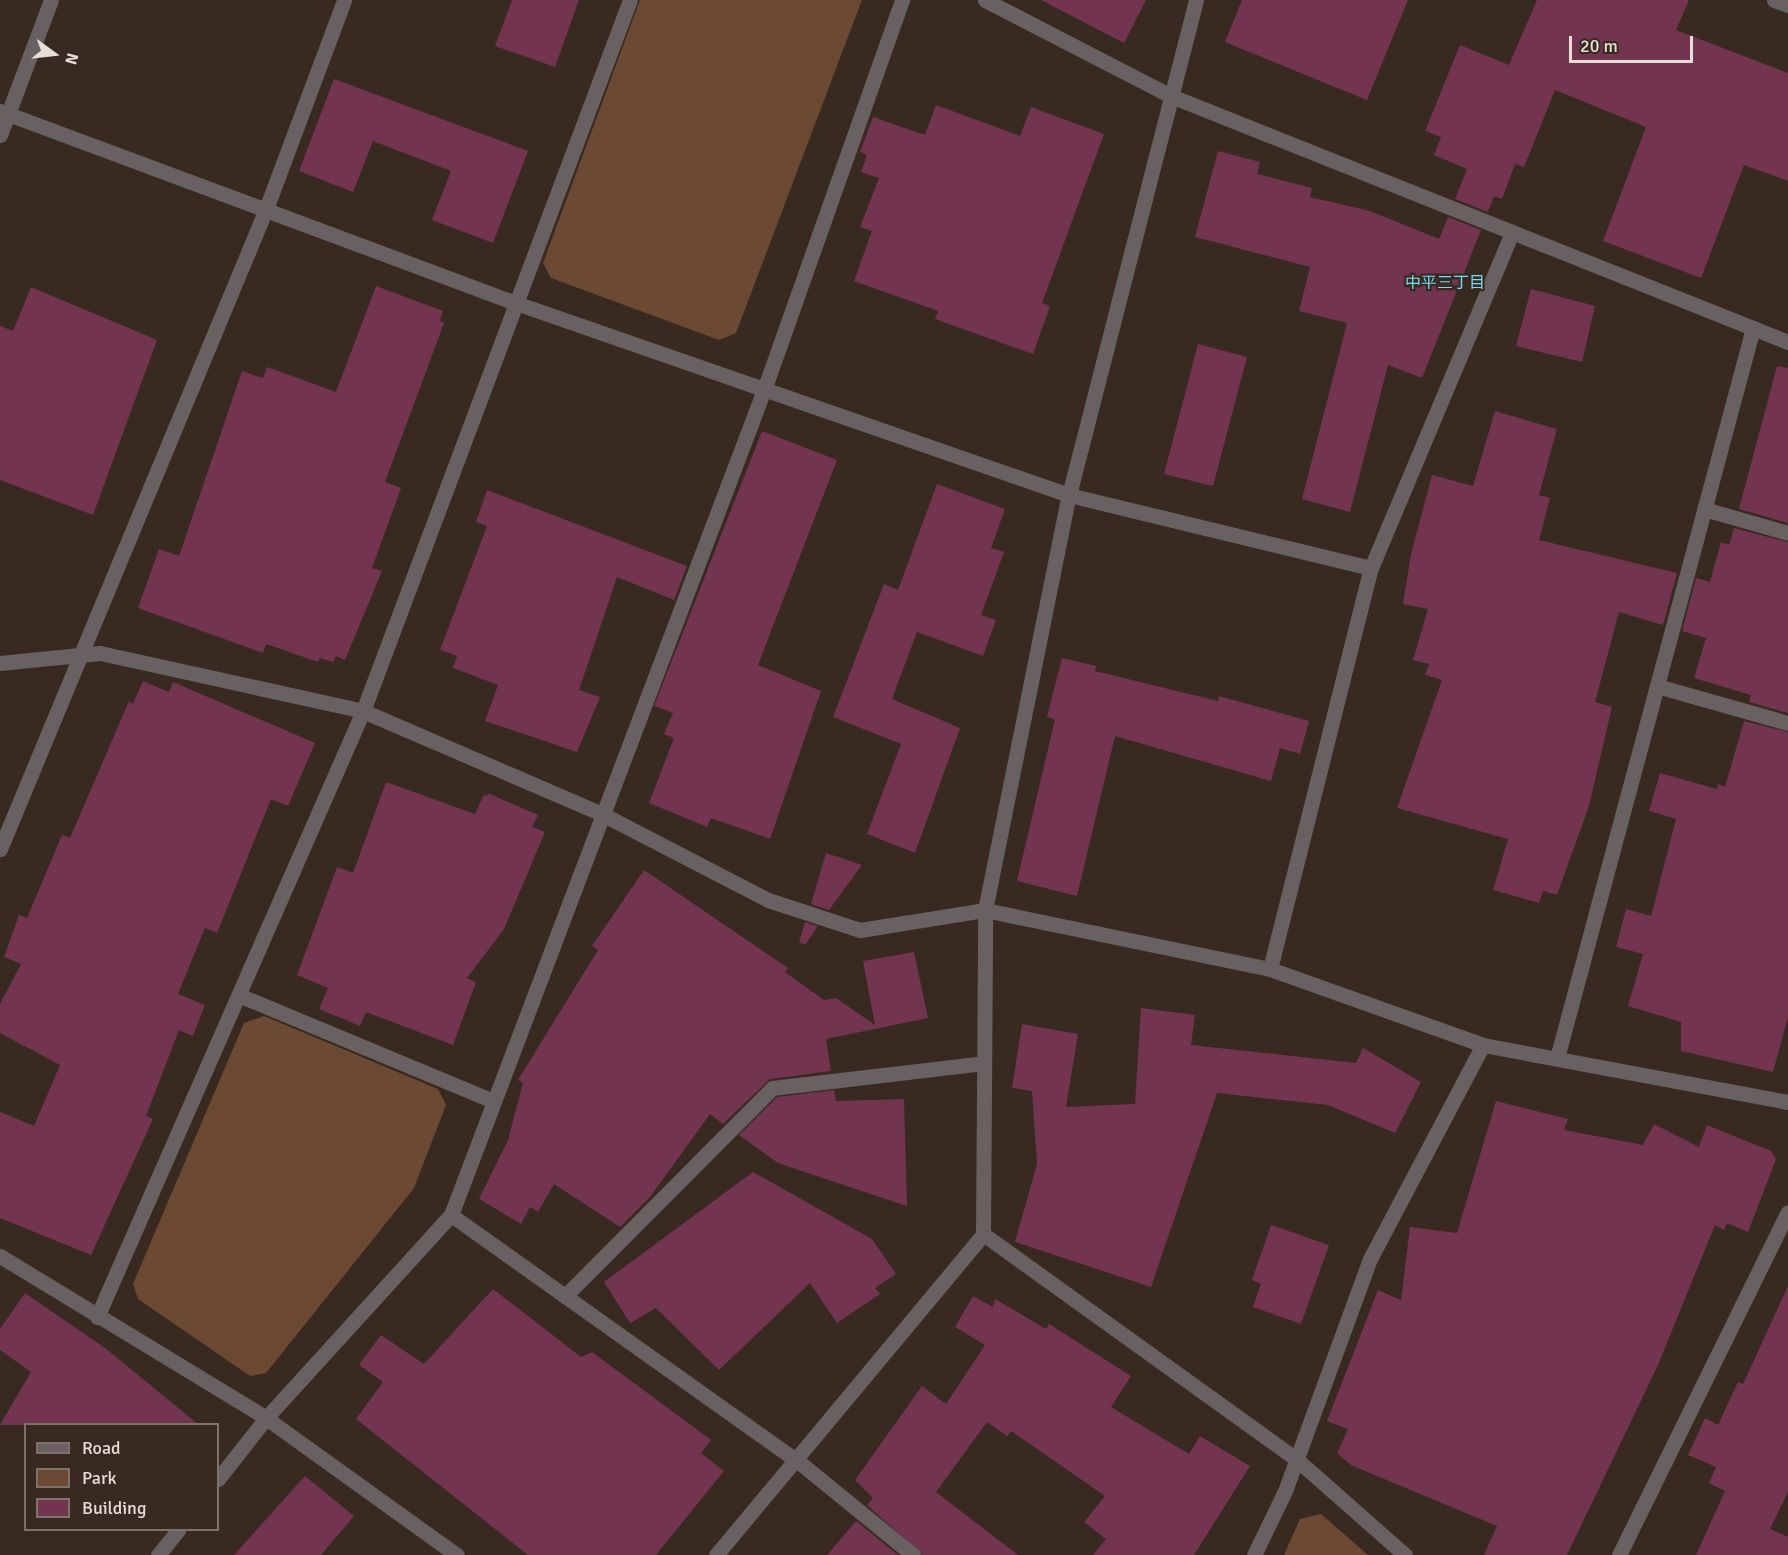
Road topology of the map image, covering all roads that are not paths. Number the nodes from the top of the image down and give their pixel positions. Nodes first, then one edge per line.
1 (51, 0) edge
2 (344, 0) edge
3 (630, 0) edge
4 (902, 0) edge
5 (985, 0) edge
6 (1196, 0) edge
7 (1774, 0) edge
8 (1788, 5) edge
9 (1171, 96) junction
10 (4, 111) edge
11 (0, 135) edge
12 (266, 209) junction
13 (1512, 232) junction
14 (513, 302) junction
15 (1753, 328) junction
16 (1788, 342) edge
17 (765, 387) junction
18 (1069, 495) junction
19 (1704, 509) junction
20 (1788, 533) edge
21 (1371, 568) junction
22 (81, 656) junction
23 (0, 663) edge
24 (1657, 686) junction
25 (363, 711) junction
26 (1788, 723) edge
27 (604, 816) junction
28 (0, 849) edge
29 (985, 910) junction
30 (1270, 969) junction
31 (241, 996) junction
32 (1483, 1045) junction
33 (1557, 1058) junction
34 (984, 1063) junction
35 (491, 1100) junction
36 (1788, 1102) edge
37 (1788, 1212) edge
38 (451, 1215) junction
39 (983, 1234) junction
40 (0, 1256) edge
41 (565, 1296) junction
42 (98, 1317) junction
43 (266, 1418) junction
44 (1295, 1458) junction
45 (799, 1462) junction
46 (219, 1478) edge
47 (177, 1531) edge
48 (158, 1555) edge
49 (457, 1555) edge
50 (716, 1555) edge
51 (913, 1555) edge
52 (1254, 1555) edge
53 (1406, 1555) edge
54 (1619, 1555) edge

1 - 10 street
2 - 12 street
3 - 14 street
4 - 17 street
5 - 9 street
6 - 9 street
7 - 8 street
9 - 13 street
9 - 18 street
10 - 11 street
10 - 12 street
12 - 14 street
12 - 22 street
13 - 15 street
13 - 21 street
14 - 17 street
14 - 25 street
15 - 16 street
15 - 19 street
17 - 18 street
17 - 27 street
18 - 21 street
18 - 29 street
19 - 20 street
19 - 24 street
21 - 30 street
22 - 23 street
22 - 25 street
22 - 28 street
24 - 26 street
24 - 33 street
25 - 27 street
25 - 31 street
27 - 29 street
27 - 35 street
29 - 30 street
29 - 34 street
30 - 32 street
31 - 35 street
31 - 42 street
32 - 33 street
32 - 44 street
33 - 36 street
34 - 39 street
34 - 41 street
35 - 38 street
37 - 54 street
38 - 41 street
38 - 43 street
39 - 44 street
39 - 45 street
40 - 42 street
41 - 45 street
42 - 43 street
43 - 46 street
43 - 49 street
44 - 52 street
44 - 53 street
45 - 50 street
45 - 51 street
47 - 48 street

